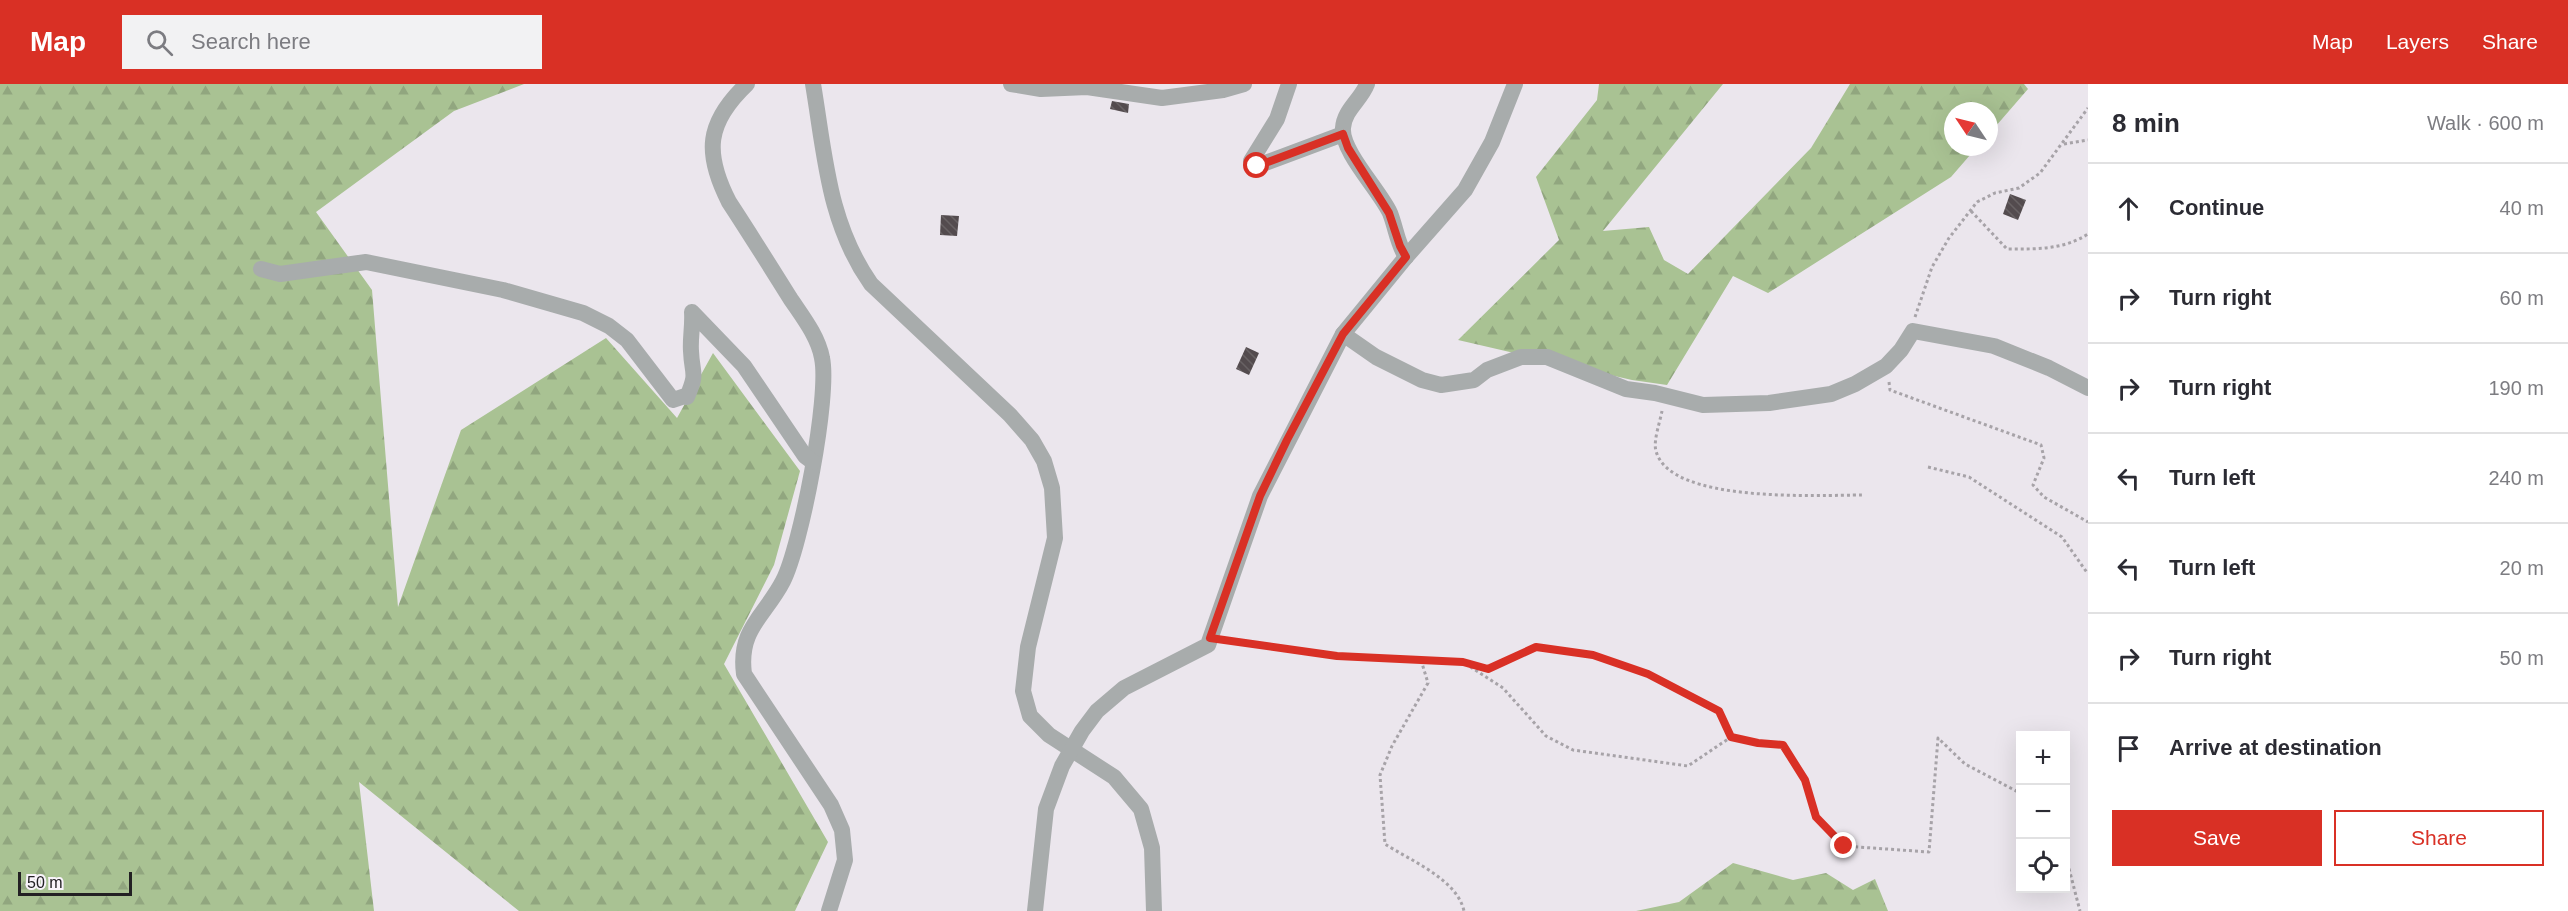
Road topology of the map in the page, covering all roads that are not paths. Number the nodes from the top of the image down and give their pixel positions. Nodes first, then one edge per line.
1 (747, 84) edge
2 (813, 84) edge
3 (1011, 84) edge
4 (1244, 84) edge
5 (1289, 84) edge
6 (1367, 84) edge
7 (1515, 84) edge
8 (1343, 134) junction
9 (1406, 257) junction
10 (261, 269) dead end
11 (1343, 334) junction
12 (2088, 388) edge
13 (813, 462) junction
14 (1070, 750) junction
15 (829, 911) edge
16 (1035, 911) edge
17 (1154, 911) edge

1 - 13 street
2 - 14 street
3 - 4 street
5 - 8 street
6 - 8 street
7 - 9 street
8 - 9 street
9 - 11 street
10 - 13 street
11 - 12 street
11 - 14 street
13 - 15 street
14 - 16 street
14 - 17 street

